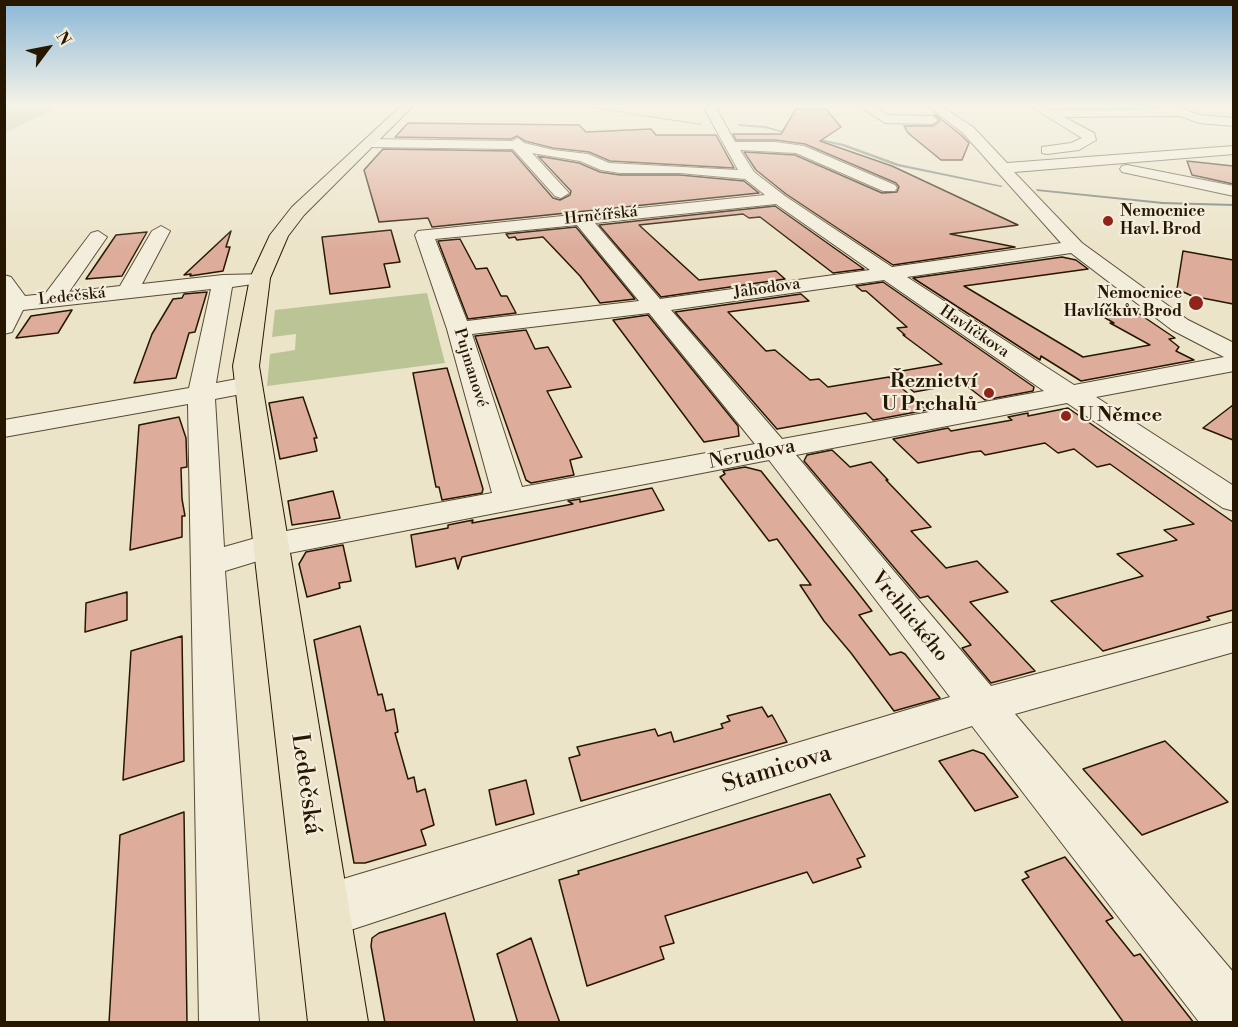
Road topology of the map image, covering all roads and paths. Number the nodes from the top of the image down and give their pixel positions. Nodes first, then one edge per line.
1 (357, 154) edge
2 (525, 154) edge
3 (553, 154) edge
4 (735, 154) edge
5 (810, 154) edge
6 (991, 154) edge
7 (1188, 154) edge
8 (1106, 161) junction
9 (1003, 168) junction
10 (749, 175) junction
11 (889, 188) dead end
12 (1233, 191) edge
13 (561, 193) dead end
14 (779, 199) junction
15 (581, 218) junction
16 (161, 231) dead end
17 (424, 235) joint
18 (98, 237) dead end
19 (1074, 247) junction
20 (887, 272) junction
21 (260, 278) junction
22 (4, 281) edge
23 (223, 281) junction
24 (128, 291) junction
25 (52, 300) junction
26 (654, 306) junction
27 (9, 312) edge
28 (459, 330) junction
29 (1233, 353) edge
30 (1233, 363) edge
31 (248, 385) junction
32 (201, 393) junction
33 (1074, 395) junction
34 (4, 429) edge
35 (776, 450) junction
36 (1233, 501) edge
37 (511, 502) junction
38 (270, 545) junction
39 (207, 564) junction
40 (1233, 637) edge
41 (980, 706) junction
42 (323, 912) junction
43 (1233, 1020) edge
44 (229, 1023) edge
45 (338, 1023) edge

1 - 21 main road, Ledečská
2 - 13 street
3 - 10 street
4 - 10 street, Havlíčkova
5 - 11 street
6 - 9 street
7 - 8 street
8 - 9 street
8 - 12 street
9 - 19 street
10 - 14 street, Havlíčkova
14 - 15 street, Hrnčířská
14 - 20 street, Havlíčkova
15 - 17 street, Hrnčířská
15 - 26 street, Vrchlického
16 - 24 street, Ledečská
17 - 28 street, Pujmanové
18 - 25 street
19 - 20 street, Jahodova
19 - 29 street
20 - 26 street, Jahodova
20 - 33 street, Havlíčkova
21 - 23 street, Ledečská
21 - 31 main road, Ledečská
22 - 27 street, Ledečská
23 - 24 street, Ledečská
23 - 32 street
24 - 25 street, Ledečská
25 - 27 street, Ledečská
26 - 28 street, Jahodova
26 - 35 street, Vrchlického
28 - 37 street, Pujmanové
30 - 33 street, Nerudova
31 - 32 street
31 - 38 main road, Ledečská
32 - 34 street
32 - 39 street
33 - 35 street, Nerudova
33 - 36 street, Havlíčkova
35 - 37 street, Nerudova
35 - 41 street, Vrchlického
37 - 38 street, Nerudova
38 - 39 street
38 - 42 main road, Ledečská
39 - 44 street
40 - 41 street, Stamicova
41 - 42 street, Stamicova
41 - 43 street, Vrchlického
42 - 45 main road, Ledečská

